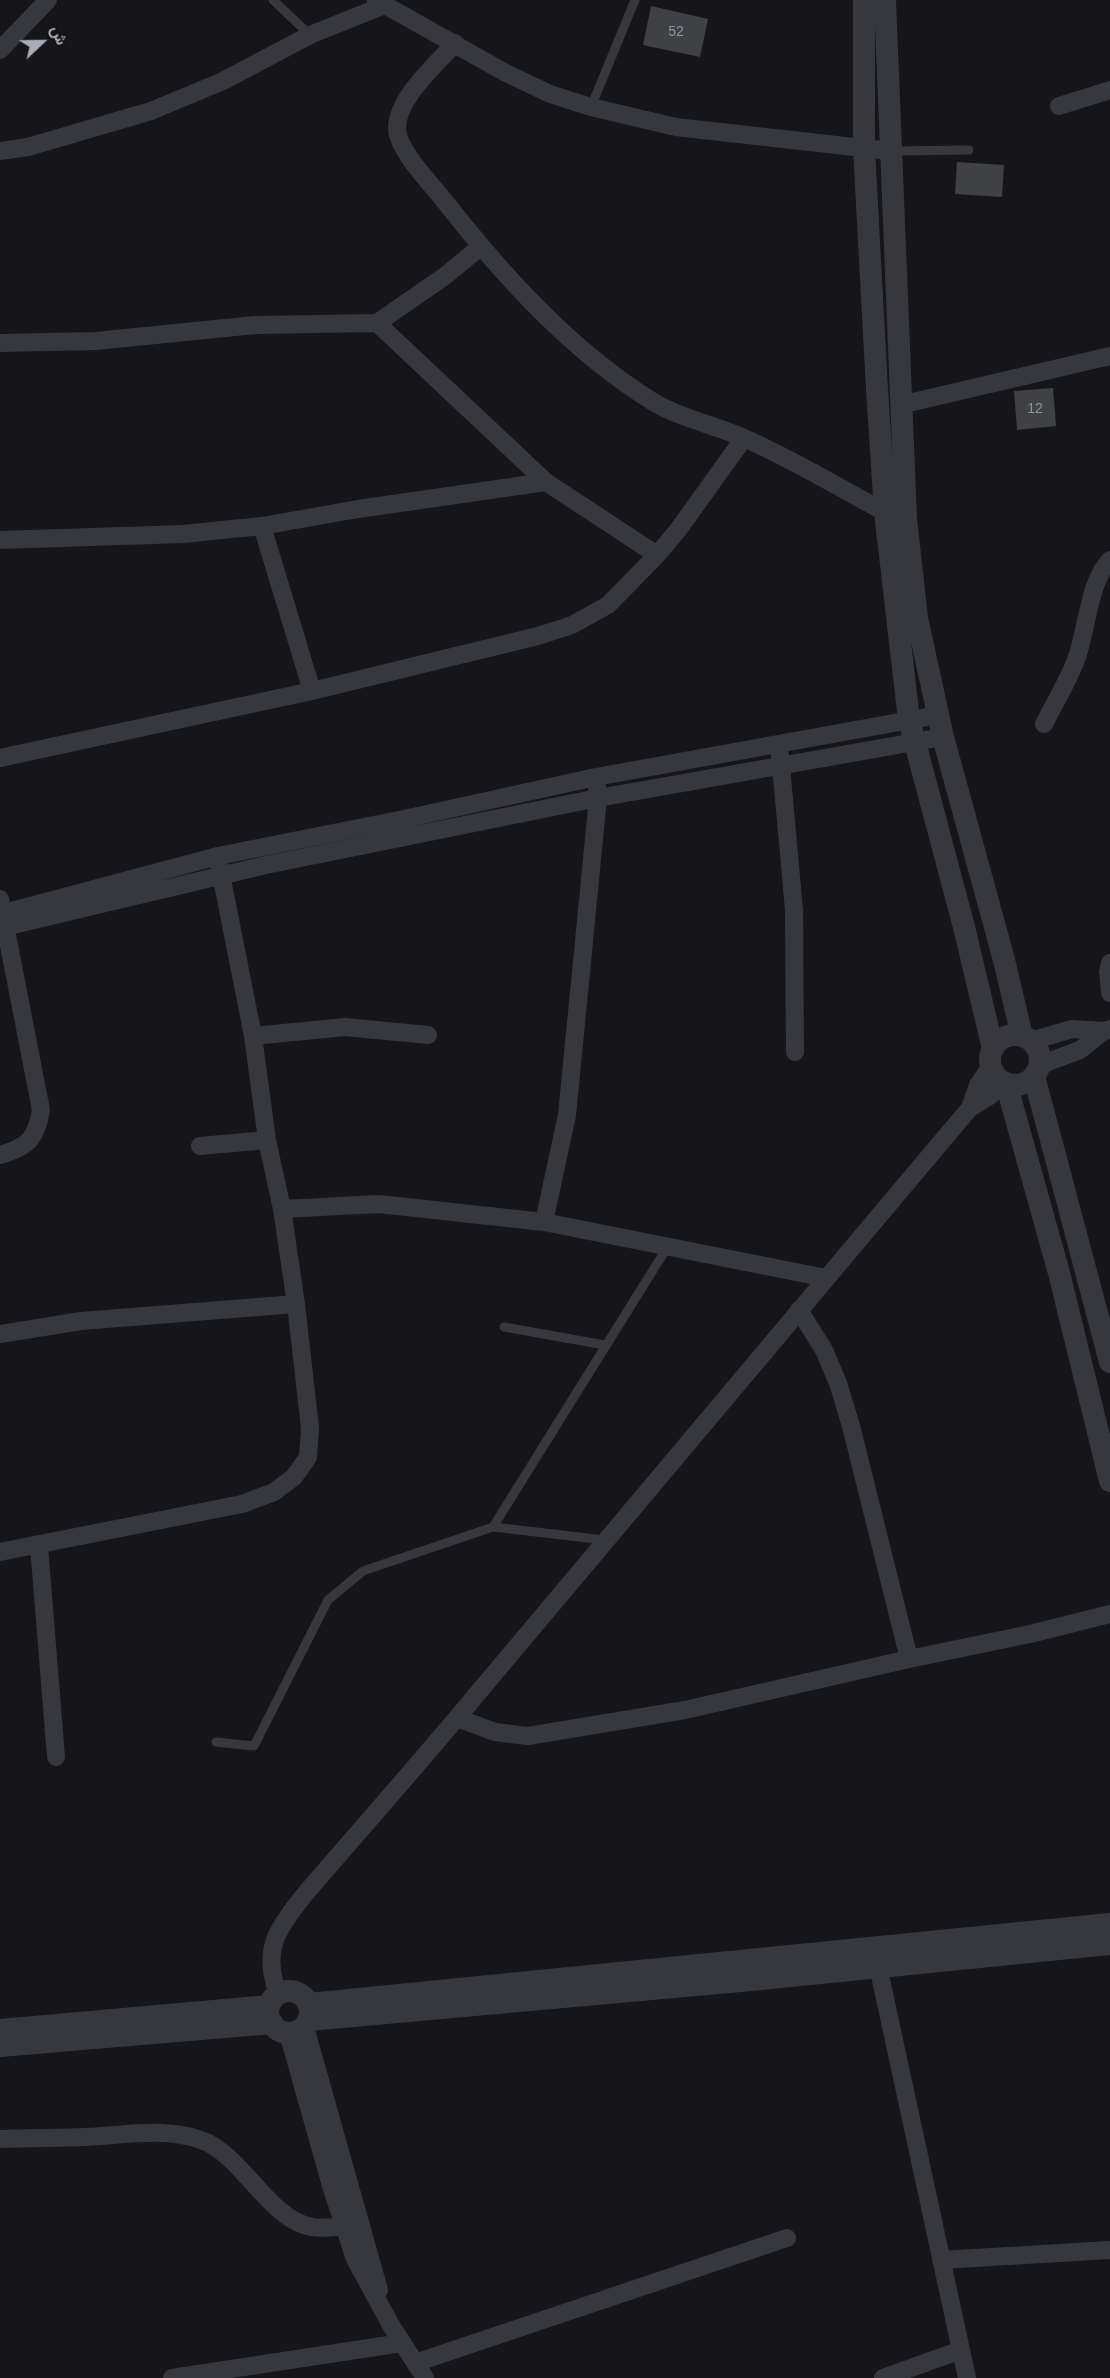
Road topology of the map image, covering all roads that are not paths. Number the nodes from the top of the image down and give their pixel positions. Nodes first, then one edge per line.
1 (48, 0) edge
2 (273, 0) edge
3 (635, 0) edge
4 (864, 0) edge
5 (885, 0) edge
6 (380, 2) edge
7 (310, 34) junction
8 (455, 44) junction
9 (0, 50) edge
10 (1110, 90) edge
11 (1059, 106) dead end
12 (591, 107) junction
13 (864, 148) junction
14 (969, 150) dead end
15 (0, 151) edge
16 (890, 151) junction
17 (480, 247) junction
18 (377, 323) junction
19 (0, 343) edge
20 (1110, 356) edge
21 (900, 405) junction
22 (744, 438) junction
23 (546, 482) junction
24 (885, 512) junction
25 (262, 526) junction
26 (0, 540) edge
27 (657, 555) junction
28 (1110, 560) edge
29 (312, 691) junction
30 (938, 715) junction
31 (1044, 724) dead end
32 (911, 731) junction
33 (943, 737) junction
34 (779, 744) junction
35 (0, 758) edge
36 (782, 766) junction
37 (596, 777) junction
38 (598, 798) junction
39 (218, 856) junction
40 (221, 876) junction
41 (2, 916) edge
42 (1110, 963) edge
43 (1110, 993) edge
44 (1107, 1030) edge
45 (428, 1035) dead end
46 (253, 1036) junction
47 (1027, 1038) junction
48 (795, 1052) dead end
49 (998, 1070) junction
50 (1037, 1071) junction
51 (267, 1140) junction
52 (200, 1146) dead end
53 (0, 1155) edge
54 (282, 1209) junction
55 (544, 1222) junction
56 (668, 1245) junction
57 (826, 1278) junction
58 (296, 1304) junction
59 (799, 1310) junction
60 (504, 1327) dead end
61 (0, 1334) edge
62 (605, 1345) junction
63 (1110, 1362) edge
64 (1110, 1481) edge
65 (493, 1527) junction
66 (605, 1540) junction
67 (39, 1546) junction
68 (0, 1552) edge
69 (1110, 1614) edge
70 (909, 1659) junction
71 (457, 1718) junction
72 (216, 1742) dead end
73 (56, 1757) dead end
74 (1110, 1924) edge
75 (1110, 1944) edge
76 (879, 1966) junction
77 (290, 2015) junction
78 (0, 2030) edge
79 (0, 2046) edge
80 (0, 2139) edge
81 (344, 2226) junction
82 (787, 2238) dead end
83 (1110, 2250) edge
84 (941, 2260) junction
85 (385, 2315) junction
86 (402, 2343) junction
87 (961, 2350) junction
88 (420, 2370) edge
89 (172, 2378) edge
90 (883, 2378) edge
91 (967, 2378) edge

1 - 9 street
2 - 7 lane
3 - 12 lane
4 - 13 street
5 - 16 street
6 - 7 street
6 - 8 street
7 - 15 street
8 - 12 street
8 - 17 street
10 - 11 street
12 - 13 street
13 - 16 street
13 - 24 street
14 - 16 lane
16 - 21 street
17 - 18 street
17 - 22 street
18 - 19 street
18 - 23 street
20 - 21 street
21 - 30 street
22 - 24 street
22 - 27 street
23 - 25 street
23 - 27 street
24 - 32 street
25 - 26 street
25 - 29 street
27 - 29 street
28 - 31 street
29 - 35 street
30 - 32 street
30 - 33 street
32 - 33 street
32 - 34 street
32 - 36 street
32 - 49 street
33 - 47 street
34 - 36 street
34 - 37 street
36 - 38 street
36 - 48 street
37 - 38 street
37 - 39 street
38 - 40 street
38 - 55 street
39 - 40 street
39 - 41 street
40 - 41 street
40 - 46 street
41 - 53 street
42 - 43 street
44 - 47 street
44 - 50 street
45 - 46 street
46 - 51 street
47 - 49 street
47 - 50 street
49 - 50 street
49 - 57 street
49 - 64 street
50 - 63 street
51 - 52 street
51 - 54 street
54 - 55 street
54 - 58 street
55 - 56 street
56 - 57 street
56 - 62 lane
57 - 59 street
58 - 61 street
58 - 67 street
59 - 66 street
59 - 70 street
60 - 62 lane
62 - 65 lane
65 - 66 lane
65 - 72 lane
66 - 71 street
67 - 68 street
67 - 73 street
69 - 70 street
70 - 71 street
71 - 77 street
74 - 77 street
75 - 76 street
76 - 77 street
76 - 84 street
77 - 78 street
77 - 79 street
77 - 81 street
77 - 85 street
80 - 81 street
81 - 85 street
82 - 88 street
83 - 84 street
84 - 87 street
85 - 86 street
86 - 88 street
86 - 89 street
87 - 90 street
87 - 91 street

